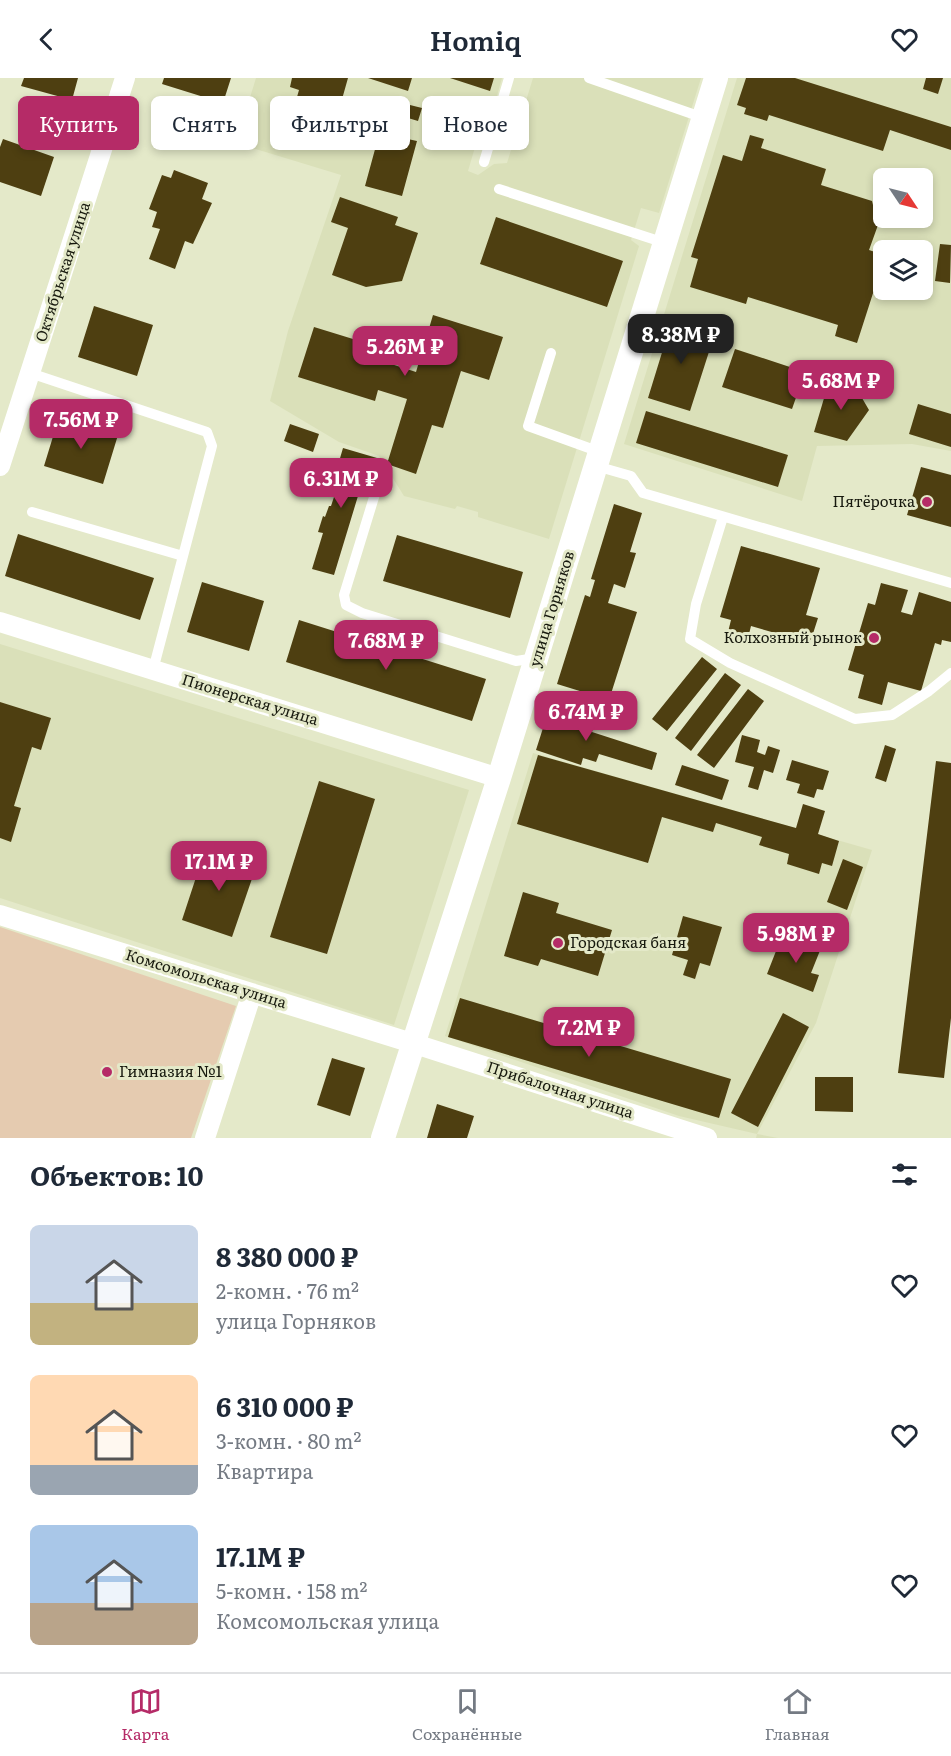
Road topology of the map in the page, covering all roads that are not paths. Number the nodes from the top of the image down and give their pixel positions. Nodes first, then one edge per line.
1 (125, 78) edge
2 (508, 78) edge
3 (589, 78) edge
4 (716, 78) edge
5 (704, 118) junction
6 (484, 162) dead end
7 (499, 189) dead end
8 (665, 243) junction
9 (551, 353) dead end
10 (30, 373) junction
11 (598, 459) junction
12 (0, 466) edge
13 (379, 481) dead end
14 (32, 512) dead end
15 (723, 517) junction
16 (183, 556) junction
17 (951, 583) edge
18 (0, 622) edge
19 (536, 658) junction
20 (153, 670) junction
21 (951, 674) edge
22 (499, 778) junction
23 (0, 915) edge
24 (252, 993) junction
25 (412, 1042) junction
26 (205, 1138) edge
27 (383, 1138) edge
28 (707, 1138) edge

1 - 10 street, Октябрьская улица
2 - 6 lane
3 - 5 lane
4 - 5 street, улица Горняков
5 - 8 street, улица Горняков
7 - 8 lane
8 - 11 street, улица Горняков
9 - 11 lane
10 - 12 street, Октябрьская улица
10 - 16 lane
11 - 15 lane
11 - 19 street, улица Горняков
13 - 19 lane
14 - 16 lane
15 - 17 lane
15 - 21 lane
16 - 20 lane
18 - 20 street, Пионерская улица
19 - 22 street, улица Горняков
20 - 22 street, Пионерская улица
22 - 25 street, улица Горняков
23 - 24 street, Комсомольская улица
24 - 25 street, Комсомольская улица
24 - 26 street
25 - 27 street, улица Горняков
25 - 28 street, Прибалочная улица

